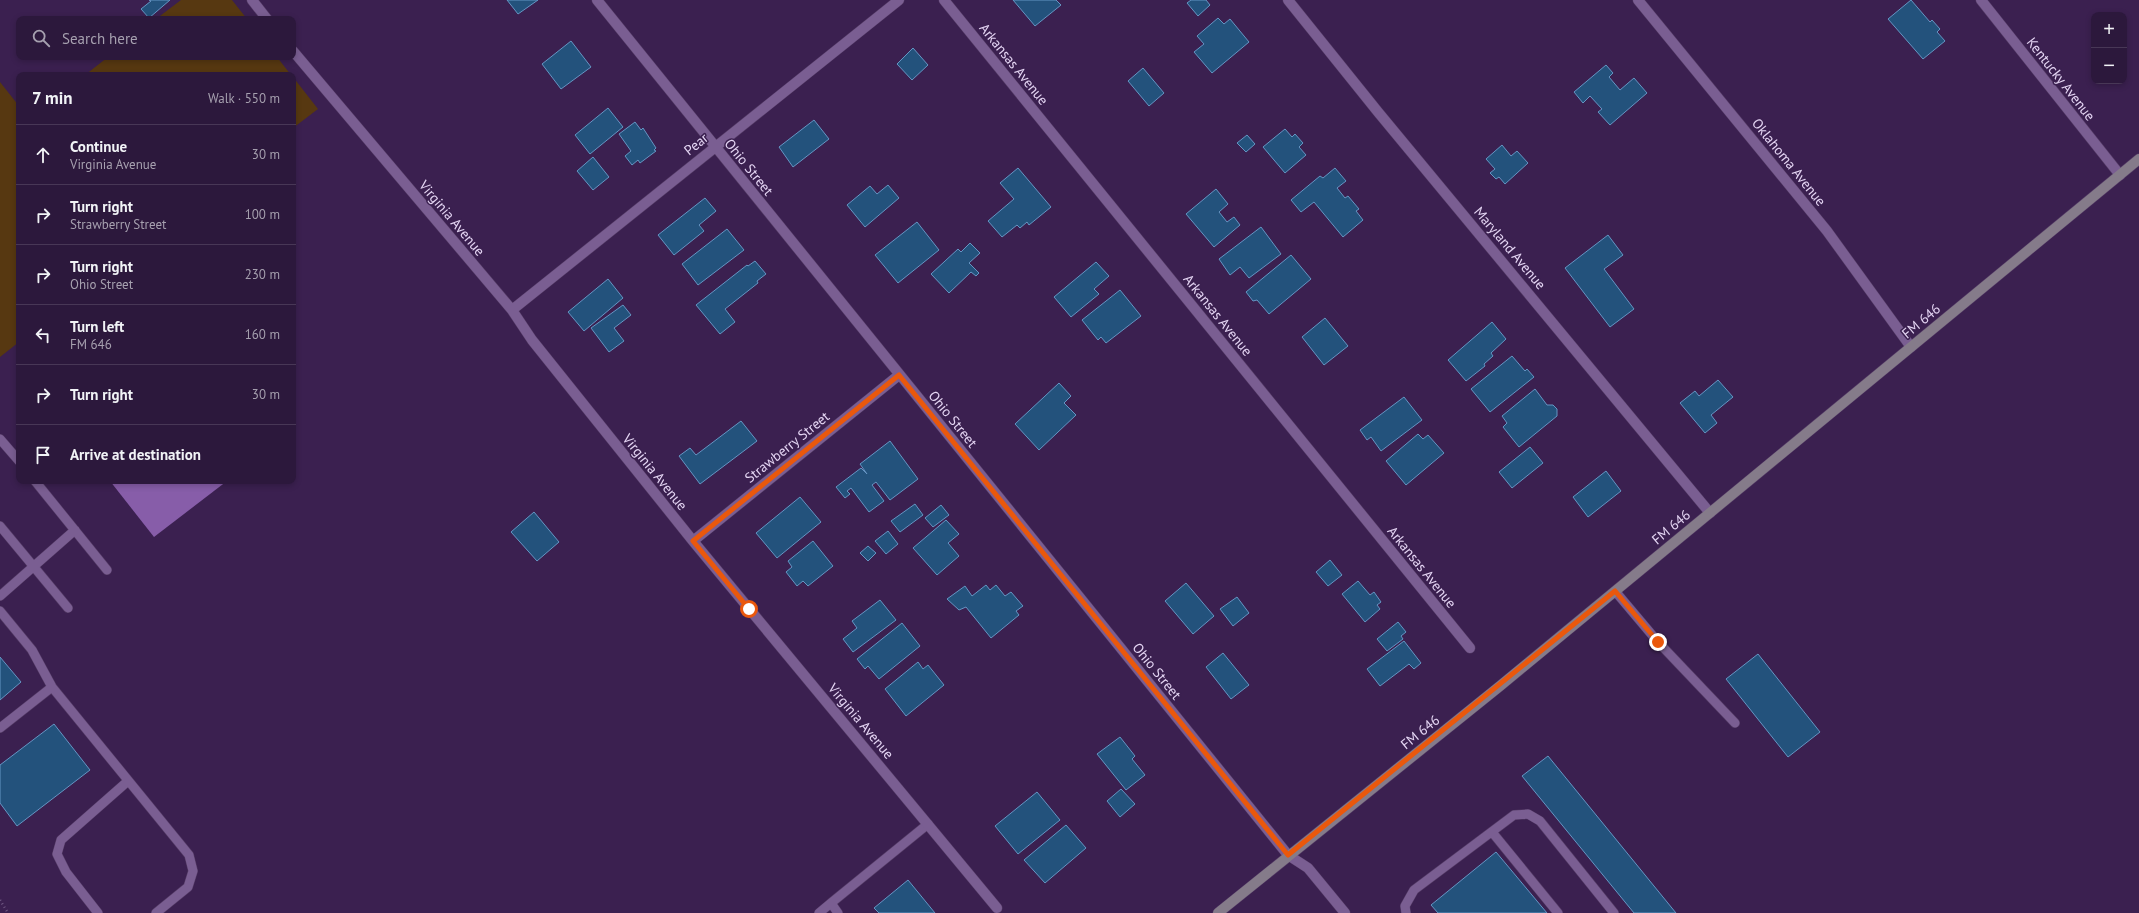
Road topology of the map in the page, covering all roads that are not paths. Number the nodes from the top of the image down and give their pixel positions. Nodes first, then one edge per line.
1 (252, 0) edge
2 (597, 0) edge
3 (900, 0) edge
4 (944, 0) edge
5 (1288, 0) edge
6 (1638, 0) edge
7 (1981, 0) edge
8 (265, 16) edge
9 (296, 55) edge
10 (715, 147) junction
11 (2139, 159) edge
12 (2120, 175) junction
13 (512, 310) junction
14 (1910, 347) junction
15 (899, 375) junction
16 (0, 439) edge
17 (16, 458) edge
18 (37, 484) edge
19 (1710, 513) junction
20 (0, 526) edge
21 (75, 530) junction
22 (693, 541) junction
23 (34, 566) junction
24 (108, 570) dead end
25 (1615, 591) junction
26 (0, 596) edge
27 (68, 608) dead end
28 (0, 611) edge
29 (1470, 648) dead end
30 (52, 687) junction
31 (1735, 723) dead end
32 (0, 728) edge
33 (128, 781) junction
34 (928, 824) junction
35 (1492, 832) junction
36 (1288, 855) junction
37 (831, 903) junction
38 (997, 908) dead end
39 (98, 913) edge
40 (156, 913) edge
41 (819, 913) edge
42 (838, 913) edge
43 (1218, 913) edge
44 (1345, 913) edge
45 (1406, 913) edge
46 (1558, 913) edge
47 (1614, 913) edge

1 - 8 street
2 - 10 street, Ohio Street
3 - 10 street, Pear
4 - 29 street, Arkansas Avenue
5 - 19 street, Maryland Avenue
6 - 14 street, Oklahoma Avenue
7 - 12 street, Kentucky Avenue
9 - 13 street, Virginia Avenue
10 - 13 street, Pear
10 - 15 street, Ohio Street
11 - 12 main road, FM 646 / FM 646
12 - 14 main road, FM 646 / FM 646
13 - 22 street, Virginia Avenue
14 - 19 main road, FM 646 / FM 646
15 - 22 street, Strawberry Street
15 - 36 street, Ohio Street
16 - 17 lane
18 - 21 lane
19 - 25 main road, FM 646 / FM 646
20 - 23 lane
21 - 23 lane
21 - 24 lane
22 - 34 street, Virginia Avenue
23 - 26 lane
23 - 27 lane
25 - 31 lane
25 - 36 main road, FM 646 / FM 646
28 - 30 lane
30 - 32 lane
30 - 33 lane
33 - 39 lane
33 - 40 lane
34 - 37 lane
34 - 38 street, Virginia Avenue
35 - 45 lane
35 - 46 lane
35 - 47 lane
36 - 43 main road, FM 646 / FM 646
36 - 44 street, Ohio Street
37 - 41 lane
37 - 42 lane

